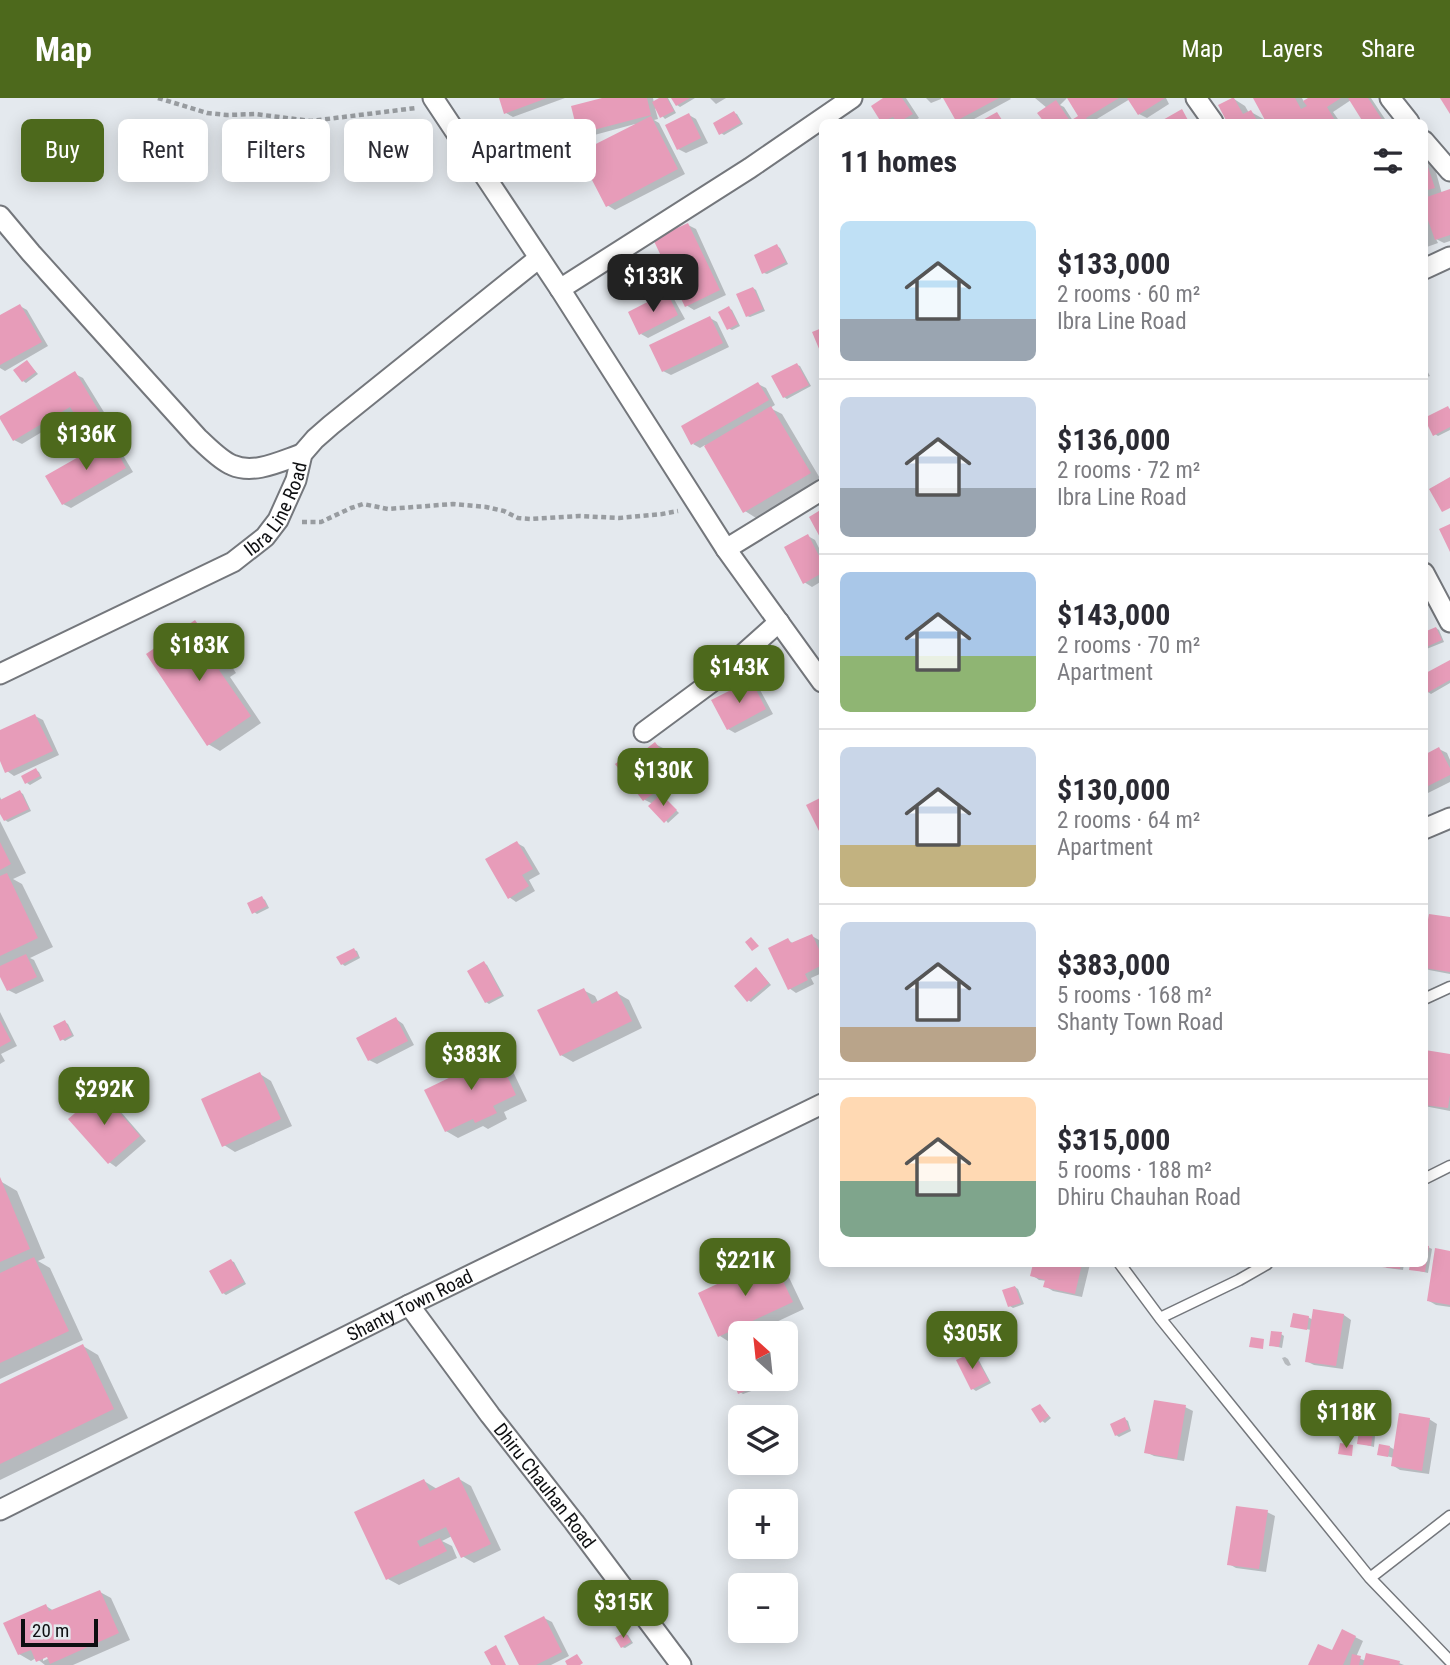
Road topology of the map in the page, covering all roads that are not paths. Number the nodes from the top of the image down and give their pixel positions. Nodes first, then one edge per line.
1 (852, 98) edge
2 (1196, 98) edge
3 (1390, 98) edge
4 (435, 102) edge
5 (821, 119) edge
6 (1211, 119) edge
7 (1407, 119) edge
8 (819, 120) edge
9 (1428, 146) edge
10 (1450, 171) edge
11 (0, 216) edge
12 (1450, 257) edge
13 (539, 258) junction
14 (1428, 268) edge
15 (561, 289) junction
16 (302, 454) junction
17 (819, 492) edge
18 (726, 549) junction
19 (1428, 581) edge
20 (779, 622) junction
21 (1450, 622) edge
22 (0, 674) edge
23 (819, 678) edge
24 (645, 732) dead end
25 (1450, 818) edge
26 (1428, 828) edge
27 (1450, 987) edge
28 (1428, 997) edge
29 (819, 1105) edge
30 (1450, 1166) edge
31 (1428, 1177) edge
32 (1122, 1267) edge
33 (1261, 1267) edge
34 (409, 1305) junction
35 (1160, 1318) junction
36 (0, 1510) edge
37 (1450, 1516) edge
38 (1370, 1578) junction
39 (679, 1661) edge
40 (1450, 1661) edge
41 (658, 1665) edge

1 - 5 street
2 - 6 street
3 - 7 street
4 - 13 street
8 - 15 street
9 - 10 street
11 - 16 street
12 - 14 street
13 - 15 street
13 - 16 street, Ibra Line Road
15 - 18 street
16 - 22 street, Ibra Line Road
17 - 18 street
18 - 20 street
19 - 21 street
20 - 23 street
20 - 24 street
25 - 26 street
27 - 28 lane
29 - 34 street, Shanty Town Road
30 - 31 lane
32 - 35 lane
33 - 35 lane
34 - 36 street, Shanty Town Road
34 - 39 street, Dhiru Chauhan Road
35 - 38 lane
37 - 38 lane
38 - 40 lane
39 - 41 street

